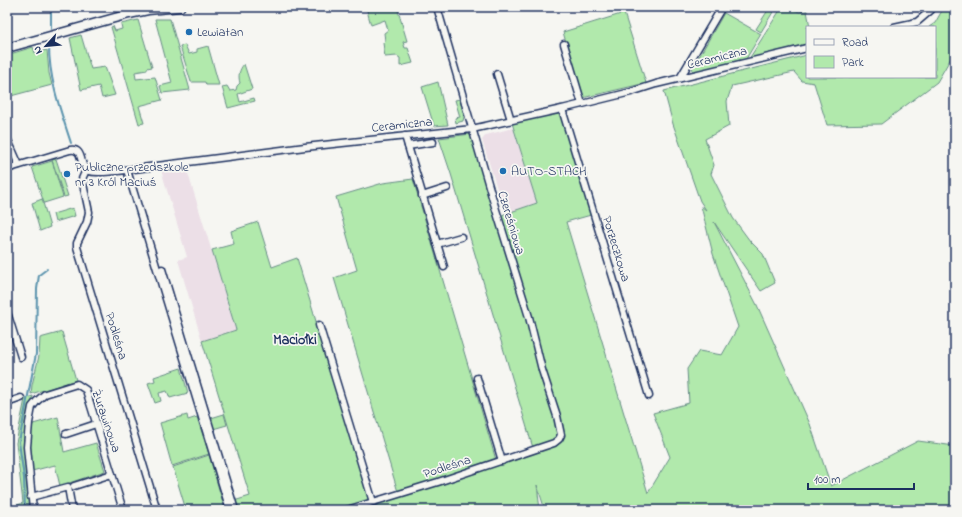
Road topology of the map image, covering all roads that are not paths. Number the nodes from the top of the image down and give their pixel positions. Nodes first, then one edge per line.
1 (180, 7) edge
2 (437, 7) edge
3 (722, 7) edge
4 (931, 8) edge
5 (899, 26) edge
6 (564, 44) dead end
7 (7, 48) edge
8 (806, 48) edge
9 (497, 74) dead end
10 (680, 78) junction
11 (582, 104) junction
12 (562, 109) junction
13 (511, 120) junction
14 (472, 129) junction
15 (405, 136) junction
16 (7, 138) edge
17 (433, 142) dead end
18 (408, 146) junction
19 (18, 165) junction
20 (7, 169) edge
21 (86, 170) junction
22 (127, 170) junction
23 (447, 188) dead end
24 (422, 196) junction
25 (461, 237) dead end
26 (437, 244) junction
27 (444, 267) dead end
28 (162, 269) dead end
29 (7, 312) edge
30 (319, 325) dead end
31 (21, 357) dead end
32 (478, 378) dead end
33 (649, 396) dead end
34 (21, 398) dead end
35 (7, 402) edge
36 (96, 424) junction
37 (66, 434) dead end
38 (554, 443) joint
39 (502, 461) junction
40 (112, 474) junction
41 (74, 486) dead end
42 (31, 496) junction
43 (373, 502) junction
44 (32, 510) edge
45 (72, 510) edge
46 (123, 510) edge
47 (157, 510) edge
48 (230, 510) edge
49 (235, 510) edge
50 (347, 510) edge

1 - 7 street
2 - 14 street, Czereśniowa
3 - 10 street
4 - 5 street
6 - 11 street
8 - 10 street, Ceramiczna
9 - 13 street
10 - 11 street, Ceramiczna
11 - 12 street, Ceramiczna
12 - 13 street, Ceramiczna
12 - 33 street, Porzeczkowa
13 - 14 street, Ceramiczna
14 - 15 street, Ceramiczna
14 - 38 street, Czereśniowa
15 - 18 street
15 - 22 street, Ceramiczna
16 - 19 street
17 - 18 street
18 - 24 street
19 - 20 street
19 - 21 street
21 - 22 street, Ceramiczna
21 - 47 street, Podleśna
22 - 48 street
23 - 24 street
24 - 26 street
25 - 26 street
26 - 27 street
28 - 49 street
29 - 31 street
30 - 43 street
32 - 39 street
34 - 35 street
36 - 37 street
36 - 40 street, Żurawinowa
36 - 42 street, Żurawinowa
38 - 39 street, Podleśna
39 - 43 street, Podleśna
40 - 41 street
40 - 46 street, Żurawinowa
42 - 44 street
42 - 45 street
43 - 50 street, Podleśna

